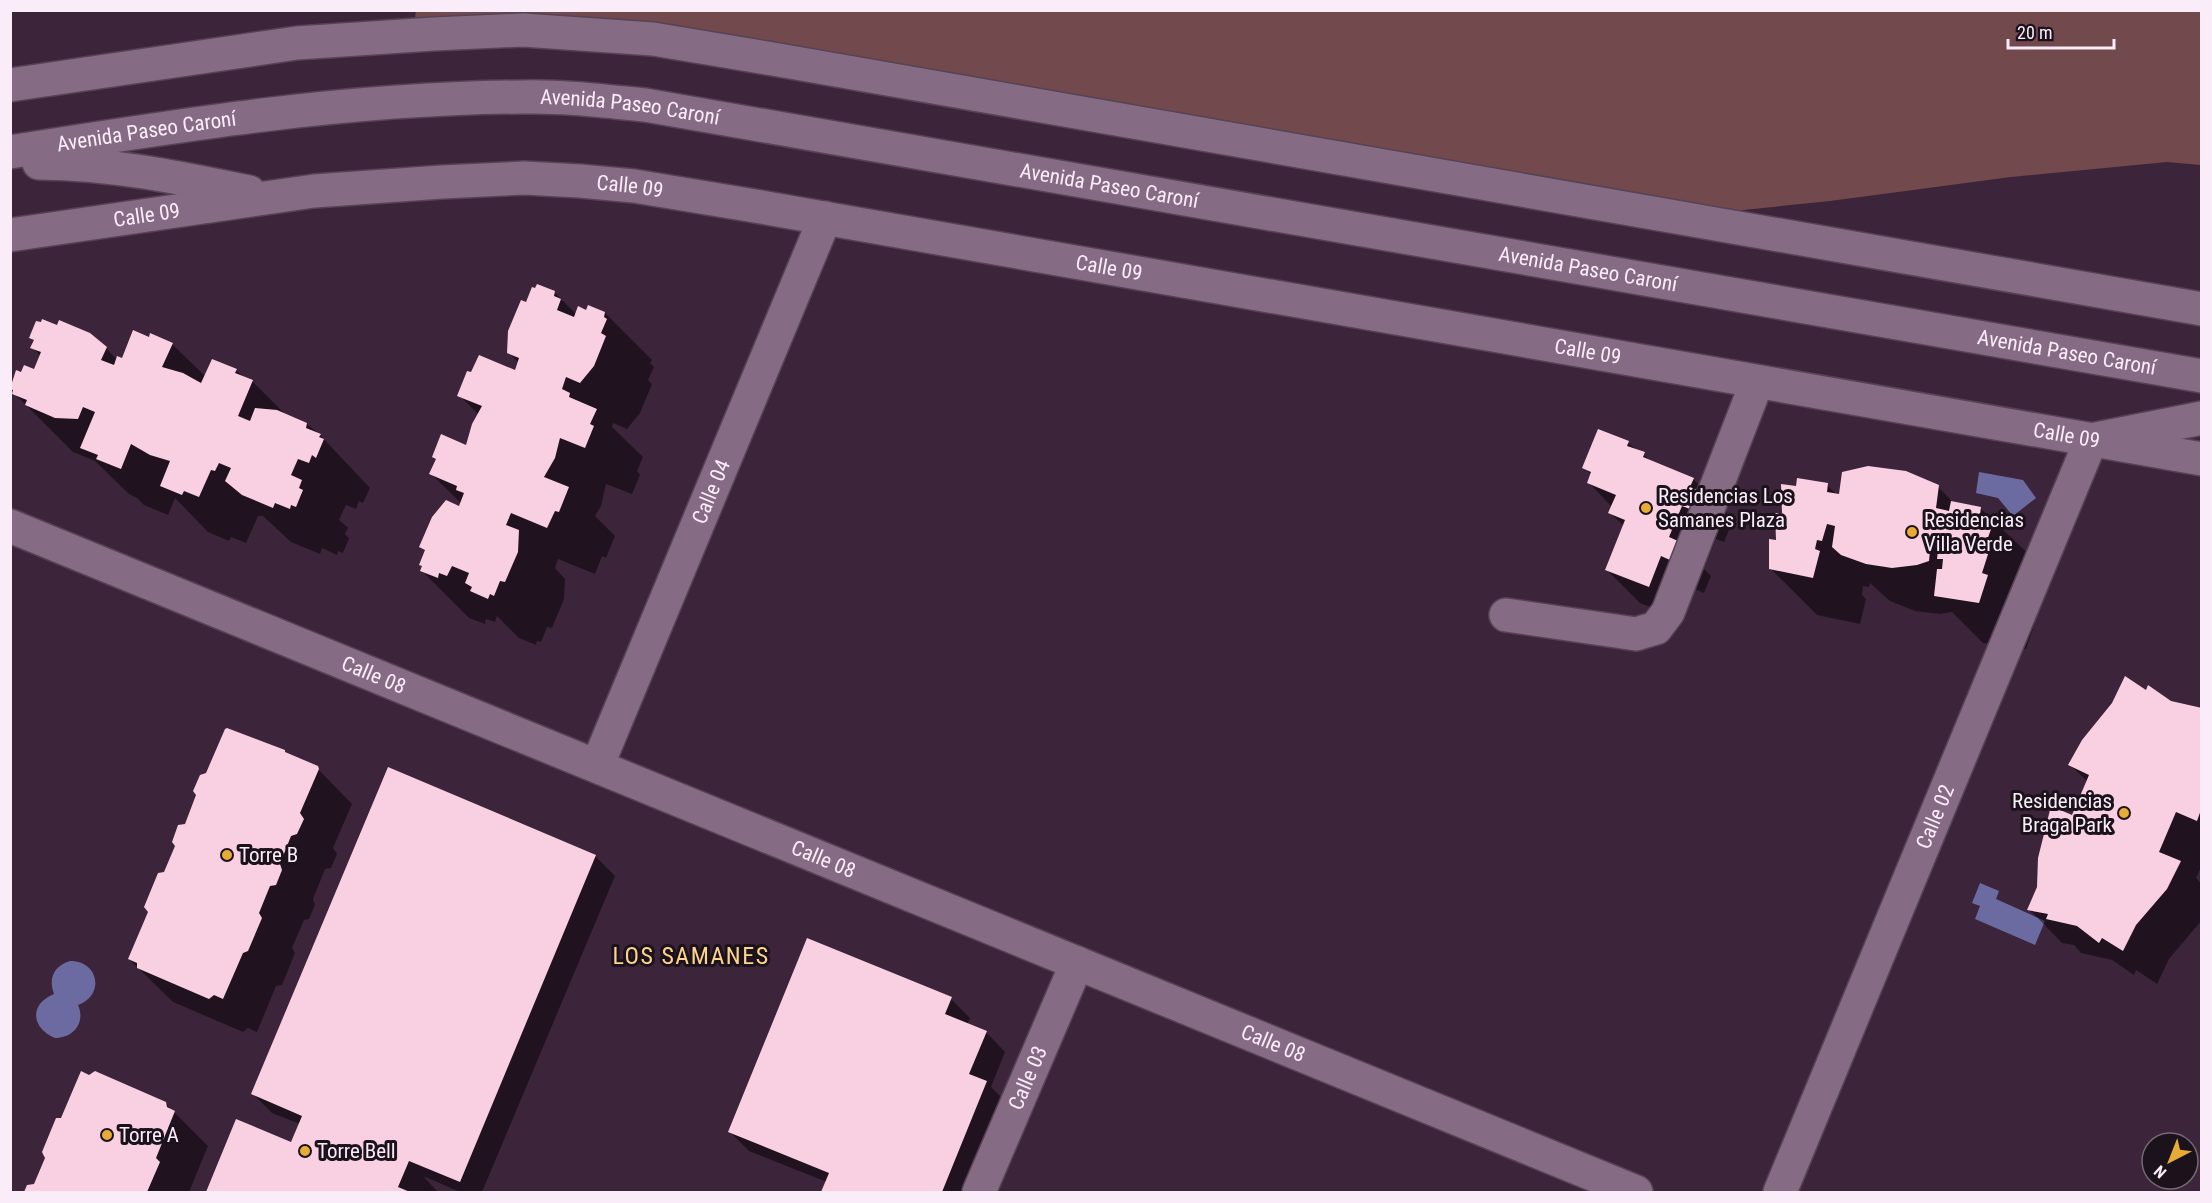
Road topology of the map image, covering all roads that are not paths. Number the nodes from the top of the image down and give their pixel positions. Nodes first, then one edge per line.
1 (10, 85) edge
2 (10, 152) edge
3 (10, 162) edge
4 (272, 196) junction
5 (825, 218) junction
6 (10, 235) edge
7 (2202, 309) edge
8 (2202, 376) edge
9 (1757, 382) junction
10 (2202, 418) edge
11 (2091, 440) junction
12 (2202, 459) edge
13 (10, 526) edge
14 (1506, 615) dead end
15 (597, 766) junction
16 (1077, 963) junction
17 (980, 1192) edge
18 (1636, 1192) edge
19 (1780, 1192) edge

1 - 7 street
2 - 8 street, Avenida Paseo Caroní
3 - 4 street
4 - 5 street, Calle 09
4 - 6 street, Calle 09
5 - 9 street, Calle 09
5 - 15 street, Calle 04
9 - 11 street, Calle 09
9 - 14 street
10 - 11 street
11 - 12 street, Calle 09
11 - 19 street, Calle 02
13 - 15 street, Calle 08
15 - 16 street, Calle 08
16 - 17 street, Calle 03
16 - 18 street, Calle 08

